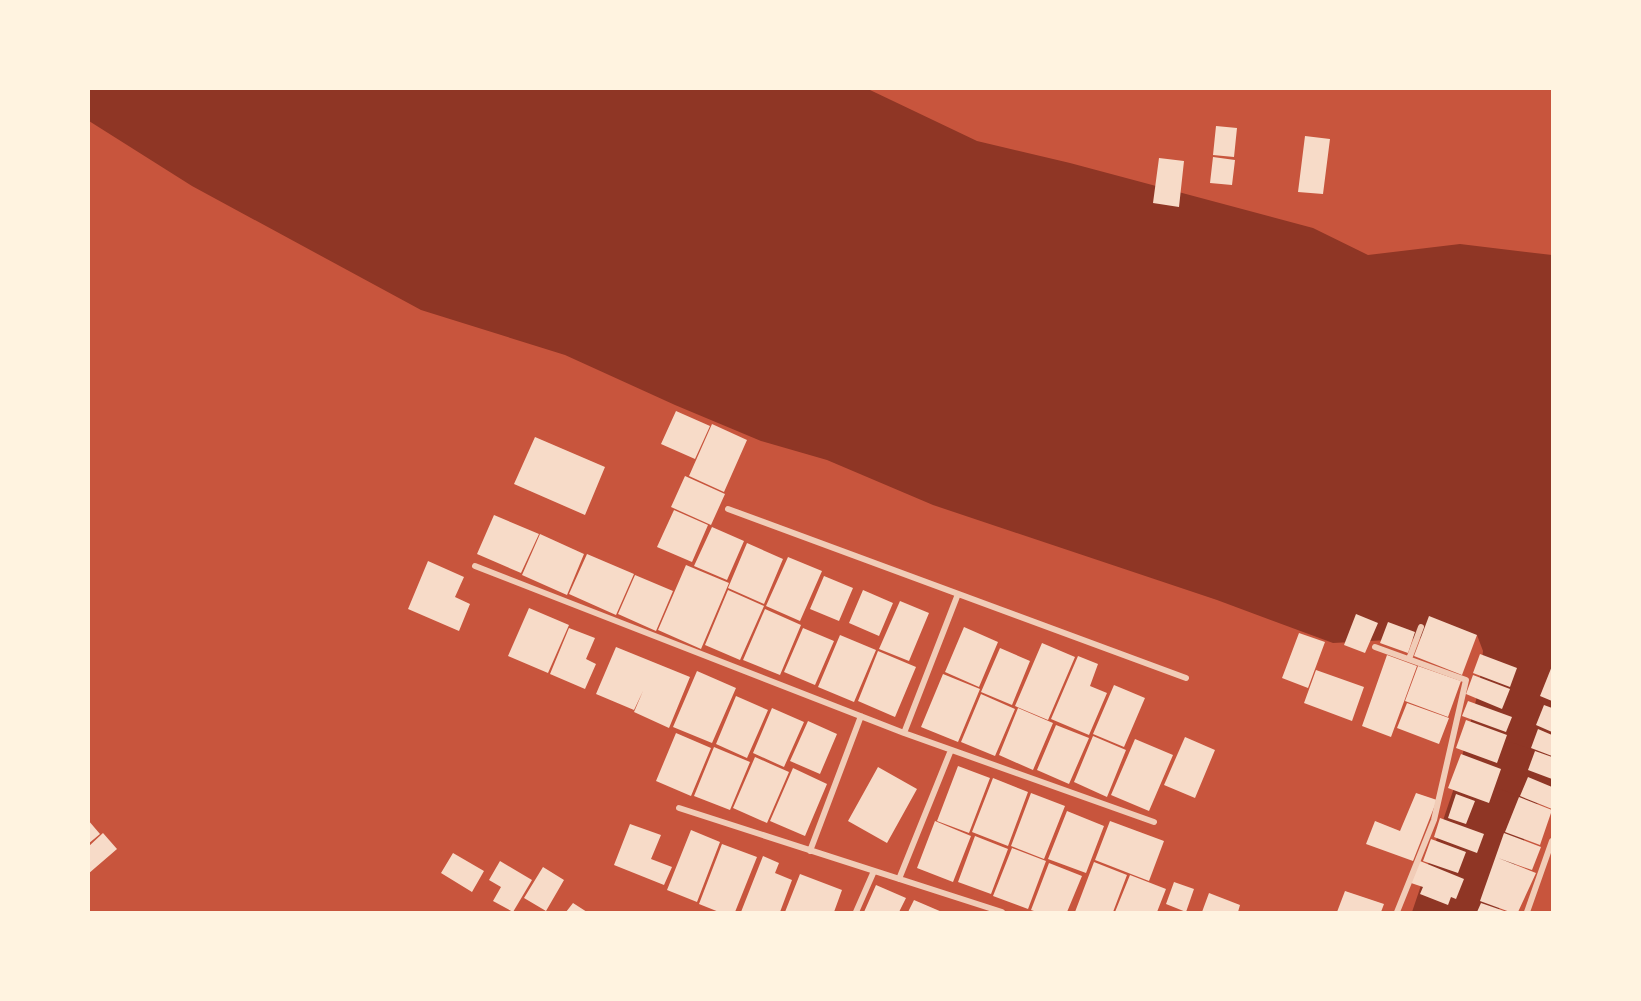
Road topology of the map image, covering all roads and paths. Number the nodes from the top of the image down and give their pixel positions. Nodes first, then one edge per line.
1 (728, 509) dead end
2 (475, 566) dead end
3 (958, 594) junction
4 (1421, 627) dead end
5 (1375, 647) dead end
6 (1409, 659) junction
7 (1186, 678) dead end
8 (861, 716) junction
9 (904, 733) junction
10 (951, 750) junction
11 (679, 808) dead end
12 (1154, 822) dead end
13 (1552, 841) edge
14 (810, 851) junction
15 (874, 871) junction
16 (899, 879) junction
17 (856, 912) edge
18 (1002, 912) edge
19 (1397, 912) edge
20 (1527, 912) edge

1 - 3 street
2 - 8 street
3 - 7 street
3 - 9 street
4 - 6 street
5 - 6 street
6 - 19 street
8 - 9 street
8 - 14 street
9 - 10 street
10 - 12 street
10 - 16 street
11 - 14 street
13 - 20 street
14 - 15 street
15 - 16 street
15 - 17 street
16 - 18 street

